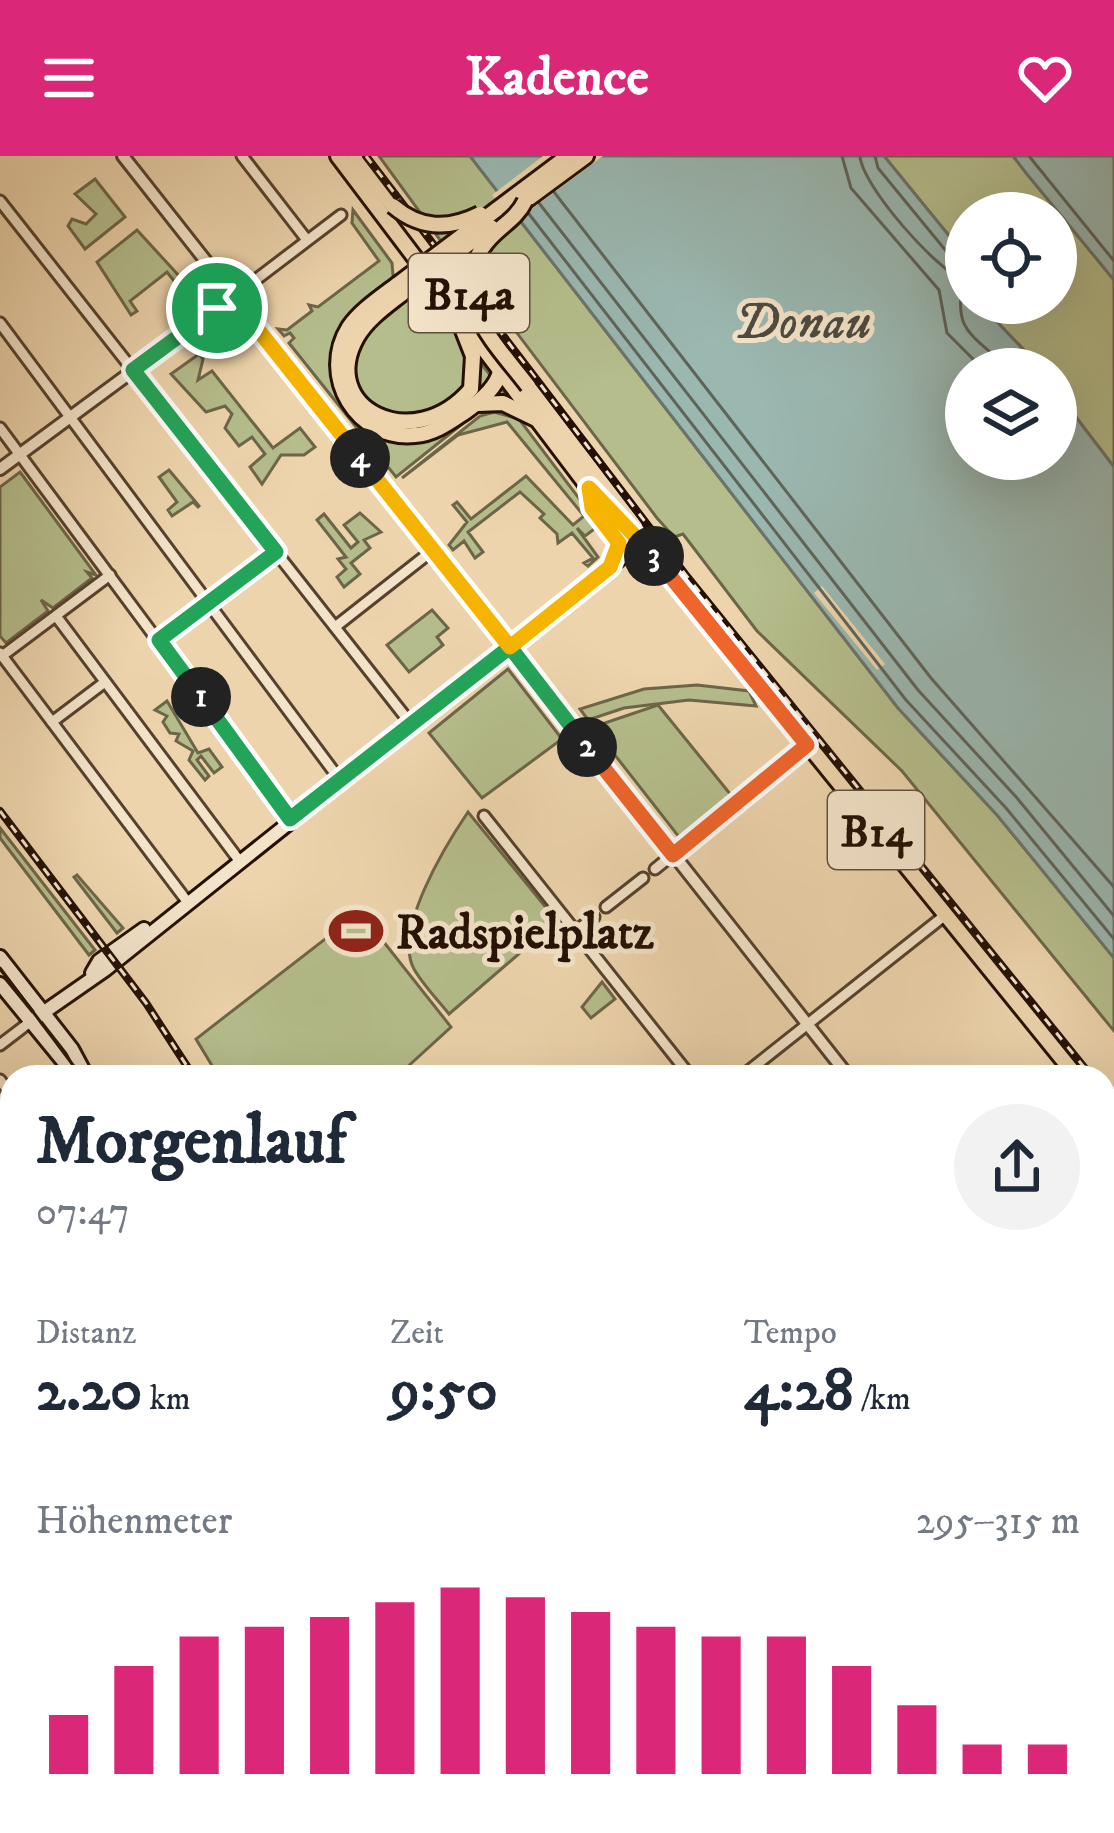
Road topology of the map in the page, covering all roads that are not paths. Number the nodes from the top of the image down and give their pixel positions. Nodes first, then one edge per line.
1 (123, 156) edge
2 (242, 156) edge
3 (338, 156) edge
4 (354, 156) edge
5 (568, 156) edge
6 (586, 156) edge
7 (0, 200) edge
8 (525, 201) junction
9 (496, 210) junction
10 (340, 215) dead end
11 (307, 240) junction
12 (401, 288) junction
13 (232, 297) junction
14 (457, 315) junction
15 (0, 323) edge
16 (133, 370) junction
17 (500, 371) junction
18 (473, 406) junction
19 (69, 417) junction
20 (536, 419) junction
21 (0, 428) edge
22 (20, 454) junction
23 (0, 469) edge
24 (589, 488) junction
25 (640, 543) junction
26 (433, 550) junction
27 (276, 552) junction
28 (610, 567) junction
29 (110, 575) junction
30 (208, 603) junction
31 (56, 616) junction
32 (335, 627) junction
33 (159, 640) junction
34 (510, 647) junction
35 (1, 655) edge
36 (105, 682) junction
37 (52, 722) junction
38 (411, 724) junction
39 (807, 745) junction
40 (340, 780) junction
41 (484, 816) dead end
42 (290, 819) junction
43 (673, 855) junction
44 (238, 859) junction
45 (655, 869) dead end
46 (643, 878) dead end
47 (186, 900) junction
48 (606, 907) dead end
49 (944, 916) junction
50 (594, 917) dead end
51 (575, 932) junction
52 (0, 957) edge
53 (0, 984) edge
54 (44, 1012) junction
55 (30, 1022) junction
56 (807, 1024) junction
57 (0, 1045) edge
58 (66, 1065) edge
59 (79, 1065) edge
60 (681, 1065) edge
61 (756, 1065) edge
62 (840, 1065) edge
63 (1067, 1065) edge

1 - 13 street
2 - 11 street
3 - 14 main road, B14
4 - 9 main road, bridge
5 - 9 main road, B14a
6 - 8 main road, B14a
7 - 16 street
8 - 12 main road, B14a, bridge
8 - 25 main road, B14a, bridge
9 - 12 main road, B14a, bridge
10 - 11 street
11 - 13 street
12 - 14 main road, B14a
12 - 18 main road, B14a
13 - 16 street
13 - 26 street
14 - 17 main road, B14
15 - 19 street
16 - 19 street
16 - 27 street
17 - 18 main road, B14a
17 - 20 main road, B14
18 - 20 main road, B14a
19 - 22 street
19 - 30 street
20 - 24 main road, B14
21 - 22 street
22 - 23 street
22 - 29 street
24 - 25 main road, B14
24 - 28 main road
25 - 28 main road
25 - 39 main road, B14
26 - 32 street
26 - 34 street
27 - 30 street
27 - 32 street
28 - 34 main road
29 - 31 street
29 - 33 street
30 - 33 street
30 - 40 street
31 - 35 street
31 - 36 street
32 - 38 street
33 - 42 street
34 - 38 main road
34 - 43 street
35 - 37 street
36 - 37 street
36 - 44 street
37 - 47 street
38 - 40 main road
39 - 43 street
39 - 49 main road, B14
40 - 42 main road
41 - 51 street
42 - 44 main road
43 - 45 street
43 - 56 street
44 - 47 main road
46 - 48 street
47 - 54 main road
49 - 56 street
49 - 63 main road, B14
50 - 51 street
51 - 60 street
52 - 54 main road
53 - 55 main road
54 - 55 main road
54 - 59 main road
55 - 57 street
55 - 58 main road
56 - 61 street
56 - 62 street

